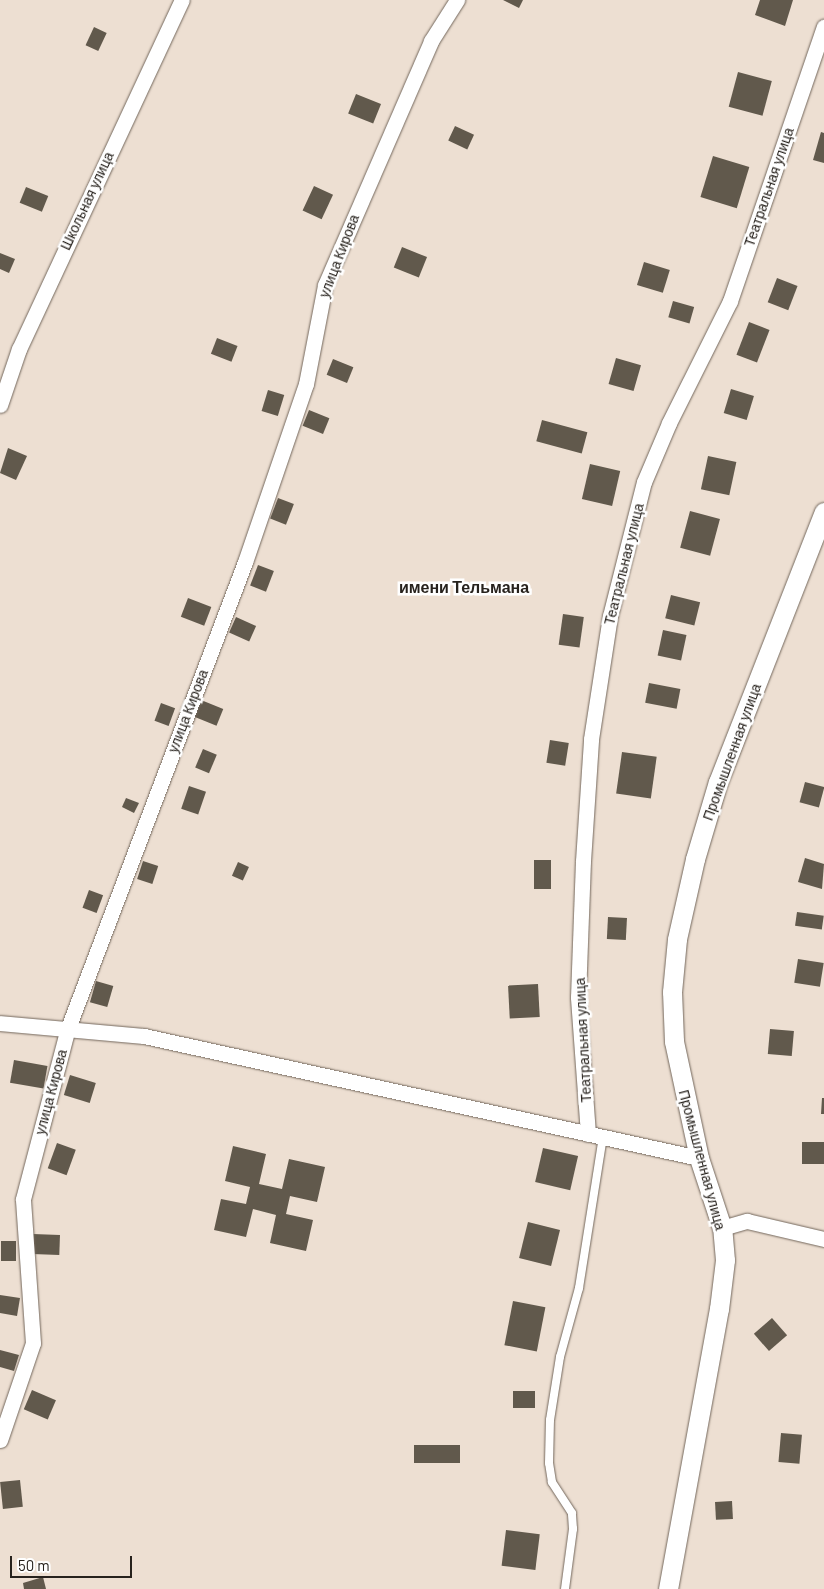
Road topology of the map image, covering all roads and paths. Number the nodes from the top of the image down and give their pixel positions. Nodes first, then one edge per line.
1 (182, 0) edge
2 (457, 0) edge
3 (824, 27) edge
4 (0, 405) edge
5 (824, 512) edge
6 (0, 1023) edge
7 (68, 1028) junction
8 (596, 1135) junction
9 (698, 1158) junction
10 (722, 1228) junction
11 (824, 1239) edge
12 (0, 1440) edge
13 (565, 1589) edge
14 (668, 1589) edge

1 - 4 street, Школьная улица
2 - 7 street, улица Кирова
3 - 8 street, Театральная улица
5 - 9 street, Промышленная улица
6 - 7 street
7 - 8 street
7 - 12 street, улица Кирова
8 - 9 street
8 - 13 lane
9 - 10 street, Промышленная улица
10 - 11 street
10 - 14 street, Промышленная улица

